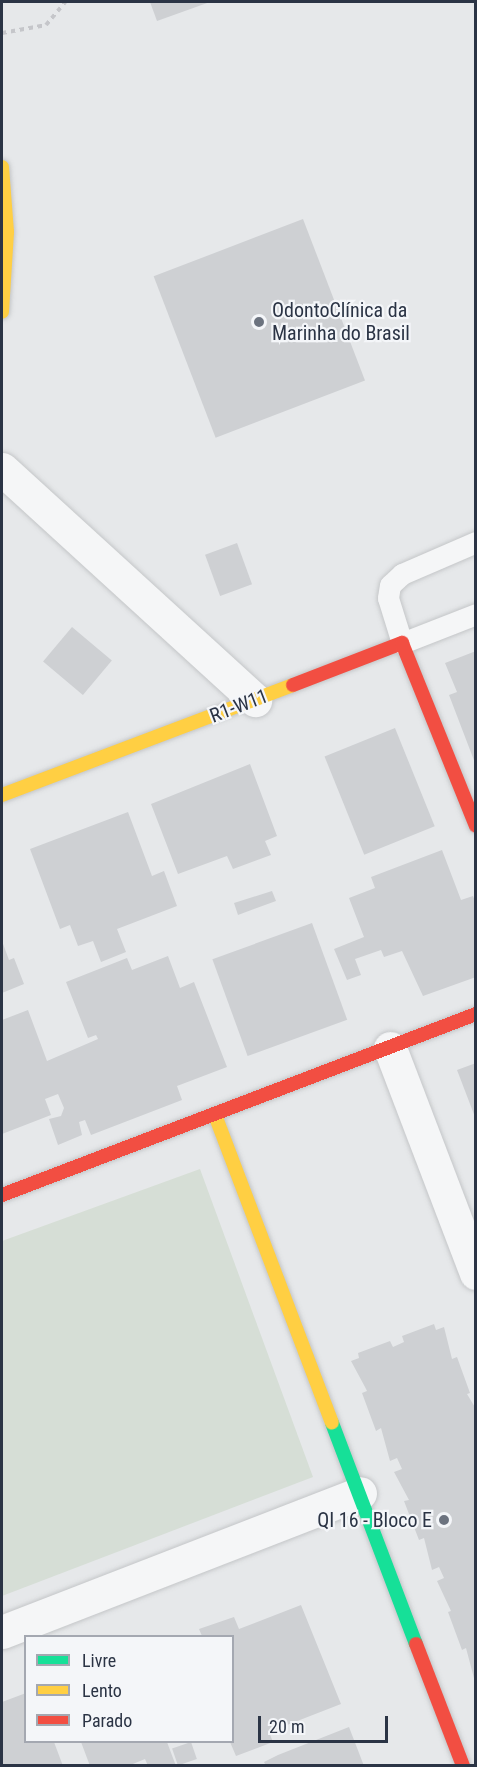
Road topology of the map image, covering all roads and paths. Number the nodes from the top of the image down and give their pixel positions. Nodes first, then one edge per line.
1 (65, 2) edge
2 (2, 33) edge
3 (2, 167) edge
4 (2, 312) edge
5 (2, 469) edge
6 (476, 542) edge
7 (476, 614) edge
8 (402, 643) junction
9 (255, 700) junction
10 (2, 795) edge
11 (476, 826) edge
12 (476, 1014) edge
13 (390, 1048) junction
14 (215, 1115) junction
15 (2, 1195) edge
16 (476, 1273) edge
17 (360, 1493) junction
18 (2, 1632) edge
19 (463, 1766) edge

1 - 2 path
3 - 4 street
5 - 9 street
6 - 8 lane
7 - 8 lane, R1-W11
8 - 9 street, R1-W11
8 - 11 street
9 - 10 street, R1-W11
12 - 13 street
13 - 14 street
13 - 16 street
14 - 15 street
14 - 17 street
17 - 18 street
17 - 19 street

